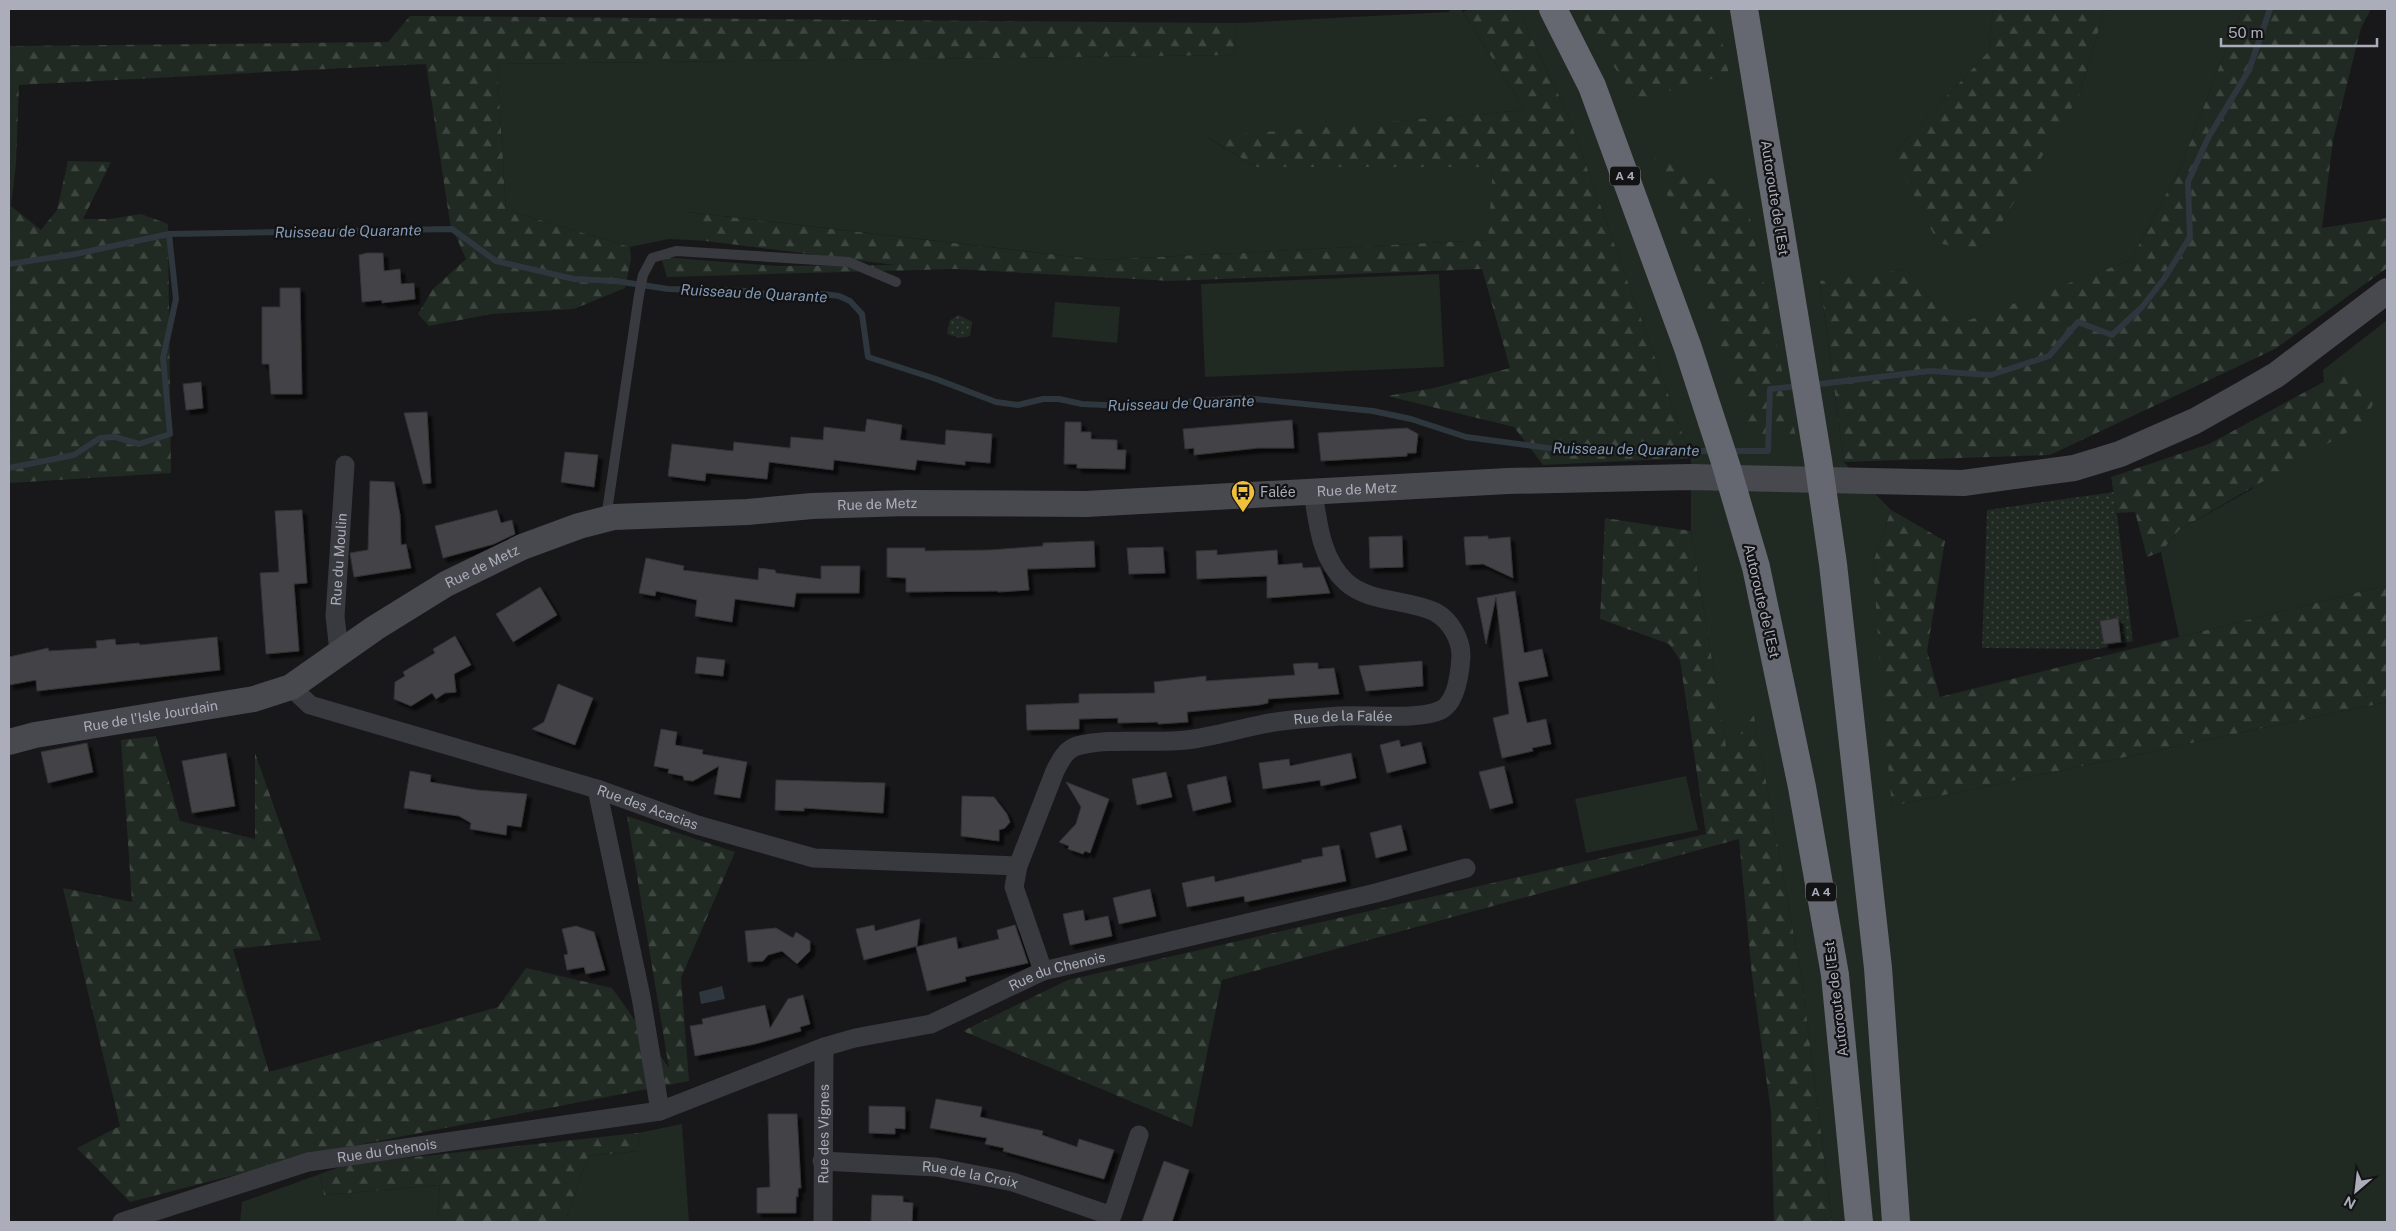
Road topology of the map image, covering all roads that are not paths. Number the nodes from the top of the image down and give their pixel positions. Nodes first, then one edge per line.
1 (1553, 9) edge
2 (1744, 9) edge
3 (896, 282) dead end
4 (2387, 291) edge
5 (345, 465) dead end
6 (1313, 492) junction
7 (606, 519) junction
8 (339, 652) junction
9 (291, 687) junction
10 (9, 742) edge
11 (597, 789) junction
12 (1018, 866) junction
13 (1466, 868) dead end
14 (1043, 971) junction
15 (824, 1047) junction
16 (660, 1111) junction
17 (1139, 1135) dead end
18 (822, 1161) junction
19 (1111, 1219) edge
20 (122, 1222) edge
21 (823, 1222) edge
22 (1859, 1222) edge
23 (1896, 1222) edge

1 - 22 highway, Autoroute de l’Est / A 4
2 - 23 highway, Autoroute de l’Est
3 - 7 lane
4 - 6 main road, Rue de Metz
5 - 8 street, Rue du Moulin
6 - 7 main road, Rue de Metz
6 - 12 street, Rue de la Falée
7 - 8 main road, Rue de Metz
8 - 9 main road, Rue de Metz
9 - 10 main road, Rue de l'Isle Jourdain
9 - 11 street, Rue des Acacias
11 - 12 street, Rue des Acacias
11 - 16 street
12 - 14 street, Rue de la Falée
13 - 14 street, Rue du Chenois
14 - 15 street, Rue du Chenois
15 - 16 street, Rue du Chenois
15 - 18 street, Rue des Vignes
16 - 20 street, Rue du Chenois
17 - 19 street, Rue de la Croix
18 - 19 street, Rue de la Croix
18 - 21 street, Rue des Vignes

